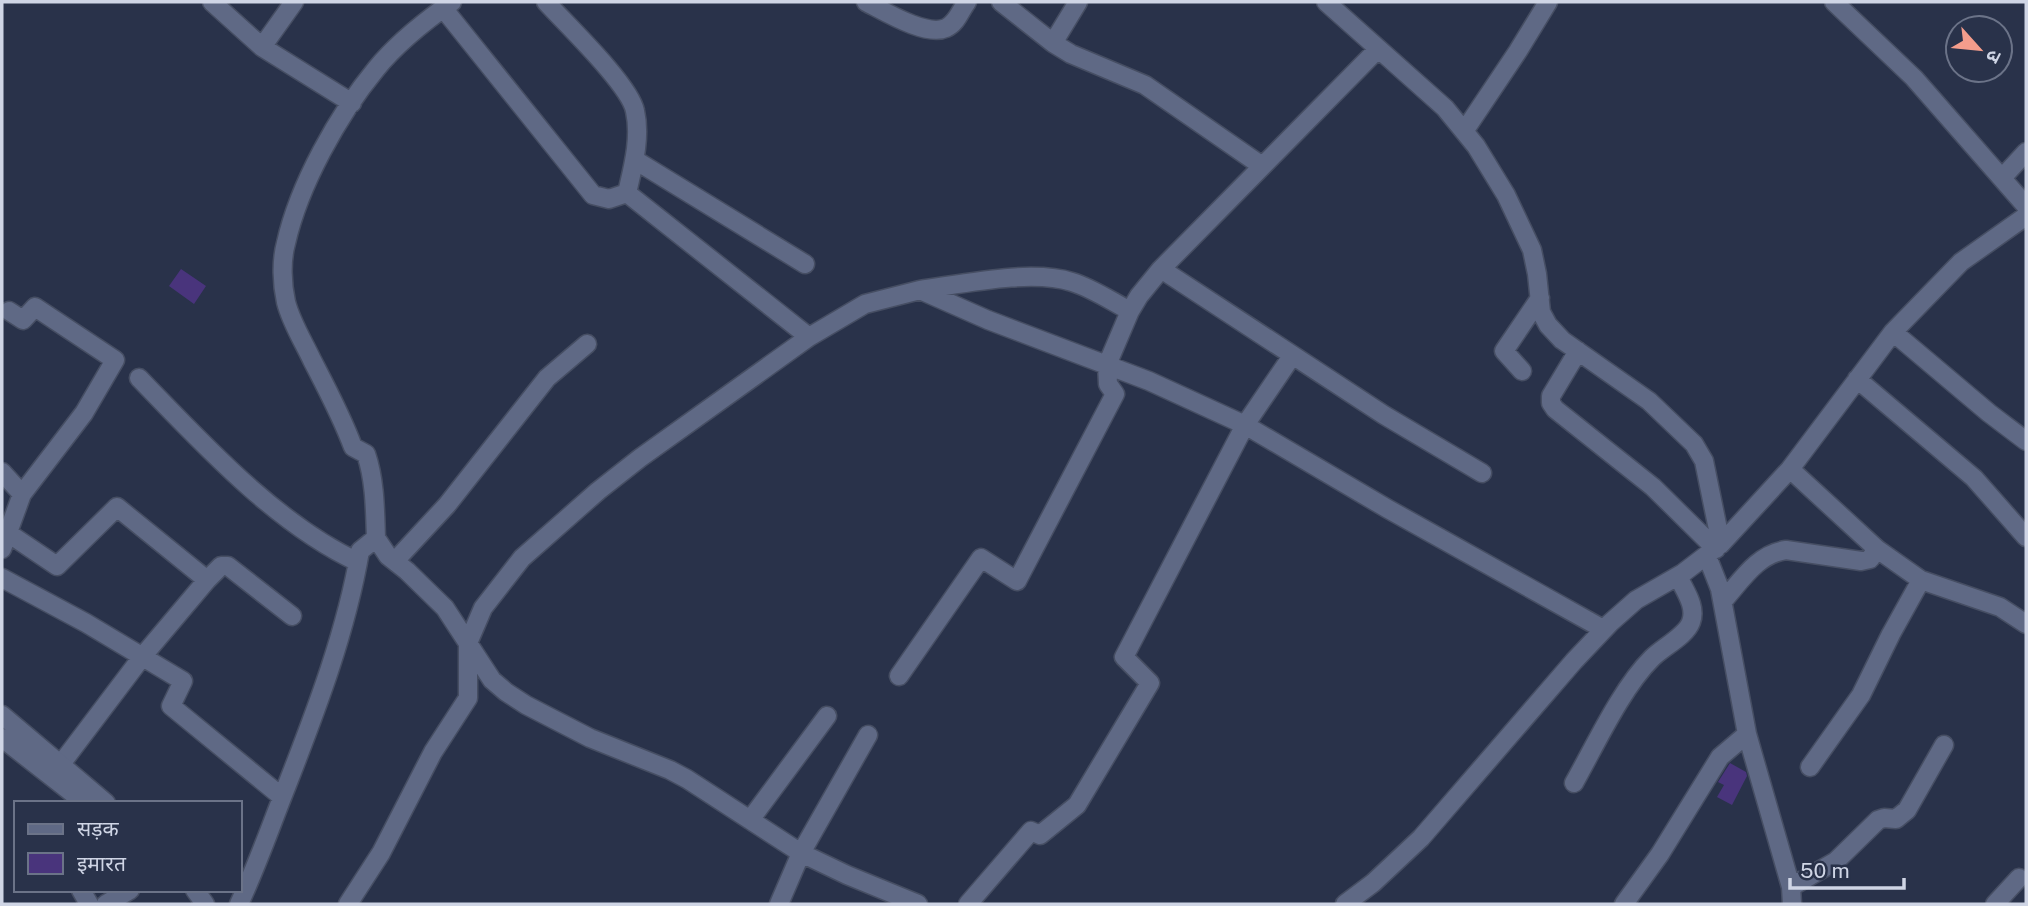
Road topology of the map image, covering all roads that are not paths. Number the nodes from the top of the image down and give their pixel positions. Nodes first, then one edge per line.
1 (212, 2) edge
2 (294, 2) edge
3 (545, 2) edge
4 (866, 2) edge
5 (967, 2) edge
6 (1001, 2) edge
7 (1078, 2) edge
8 (1326, 2) edge
9 (1548, 2) edge
10 (1834, 2) edge
11 (447, 5) edge
12 (1053, 43) junction
13 (262, 47) junction
14 (1378, 49) junction
15 (352, 103) junction
16 (1465, 130) junction
17 (2026, 152) edge
18 (635, 160) junction
19 (1262, 166) junction
20 (2002, 178) junction
21 (627, 193) junction
22 (2025, 217) edge
23 (805, 264) dead end
24 (1161, 269) junction
25 (920, 290) junction
26 (1540, 298) junction
27 (9, 311) dead end
28 (1130, 311) junction
29 (1893, 332) junction
30 (809, 337) junction
31 (587, 344) dead end
32 (1578, 351) junction
33 (1292, 356) junction
34 (1107, 365) junction
35 (1522, 371) dead end
36 (139, 378) dead end
37 (1857, 379) junction
38 (1245, 425) junction
39 (2026, 440) edge
40 (1790, 469) junction
41 (2, 472) edge
42 (1482, 473) dead end
43 (22, 494) junction
44 (2026, 537) edge
45 (376, 538) junction
46 (5, 541) edge
47 (1877, 549) junction
48 (1715, 550) junction
49 (395, 561) junction
50 (358, 562) junction
51 (1678, 576) junction
52 (2, 578) edge
53 (207, 580) junction
54 (1921, 580) junction
55 (1723, 601) junction
56 (292, 616) dead end
57 (2026, 624) edge
58 (1603, 629) junction
59 (468, 643) junction
60 (142, 657) junction
61 (899, 676) dead end
62 (2, 715) edge
63 (827, 716) dead end
64 (1747, 734) junction
65 (868, 735) dead end
66 (2, 738) edge
67 (1944, 745) dead end
68 (61, 764) junction
69 (1810, 766) dead end
70 (1574, 783) dead end
71 (282, 797) junction
72 (82, 801) edge
73 (104, 801) edge
74 (750, 820) junction
75 (801, 853) junction
76 (2020, 878) dead end
77 (127, 892) edge
78 (1792, 896) edge
79 (106, 904) edge
80 (239, 904) edge
81 (348, 904) edge
82 (779, 904) edge
83 (918, 904) edge
84 (968, 904) edge
85 (1345, 904) edge
86 (1624, 904) edge
87 (1995, 904) edge

1 - 13 street
2 - 13 street
3 - 18 street
4 - 5 street
6 - 12 street
7 - 12 street
8 - 14 street
9 - 16 street
10 - 20 street
11 - 15 street
11 - 21 street
12 - 19 street
13 - 15 street
14 - 16 street
14 - 19 street
15 - 45 street
16 - 26 street
17 - 20 street
18 - 21 street
18 - 23 street
19 - 24 street
20 - 22 street
21 - 30 street
22 - 29 street
24 - 28 street
24 - 33 street
25 - 28 street
25 - 30 street
25 - 34 street
26 - 32 street
26 - 35 street
27 - 43 street
28 - 34 street
29 - 37 street
29 - 39 street
30 - 59 street
31 - 49 street
32 - 48 street
32 - 48 street
33 - 38 street
33 - 42 street
34 - 38 street
34 - 61 street
36 - 50 street
37 - 40 street
37 - 44 street
38 - 58 street
38 - 84 street
40 - 47 street
40 - 48 street
41 - 43 street
43 - 46 street
45 - 49 street
45 - 50 street
46 - 53 street
47 - 54 street
47 - 55 street
48 - 51 street
48 - 55 street
49 - 59 street
50 - 71 street
51 - 58 street
51 - 70 street
52 - 60 street
53 - 56 street
53 - 60 street
54 - 57 street
54 - 69 street
55 - 64 street
58 - 85 street
59 - 74 street
59 - 81 street
60 - 68 street
60 - 71 street
62 - 68 street
63 - 74 street
64 - 78 street
64 - 86 street
65 - 75 street
66 - 72 street
67 - 78 street
68 - 73 street
71 - 80 street
74 - 75 street
75 - 82 street
75 - 83 street
76 - 87 street
77 - 79 street

